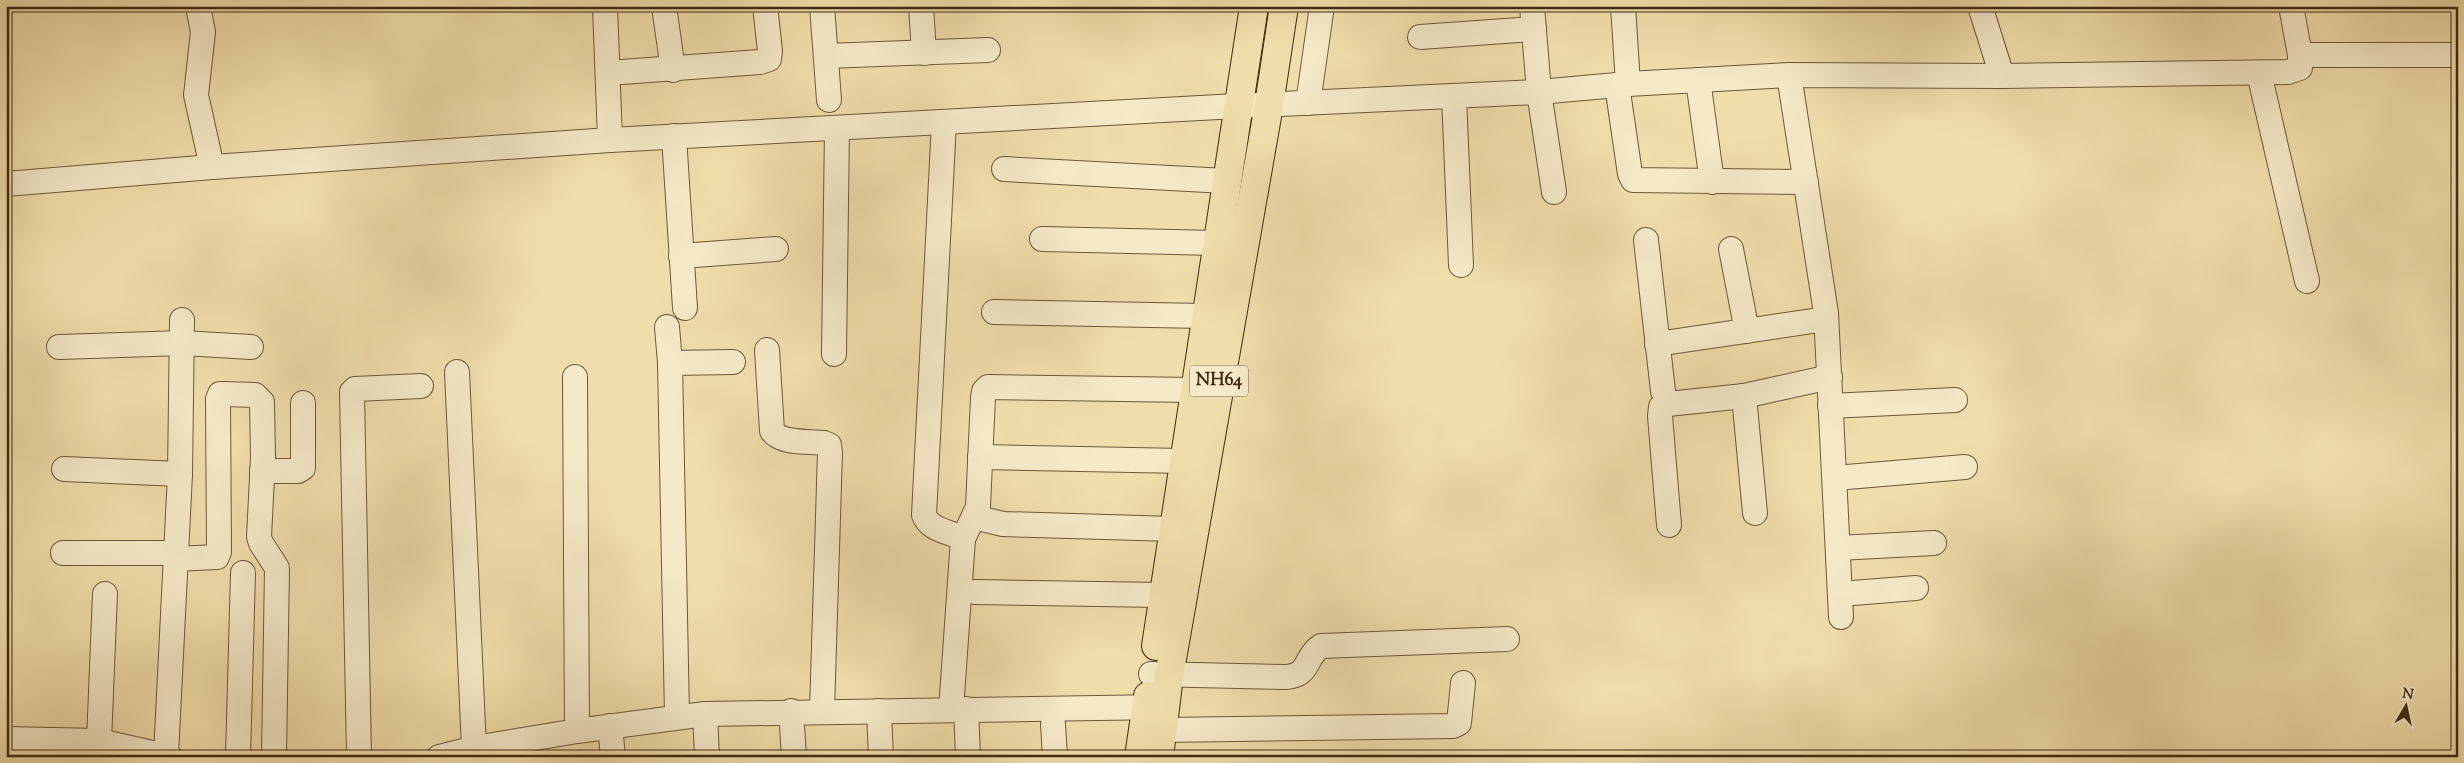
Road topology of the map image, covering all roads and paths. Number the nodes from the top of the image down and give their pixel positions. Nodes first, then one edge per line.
1 (198, 6) edge
2 (605, 6) edge
3 (664, 6) edge
4 (765, 6) edge
5 (822, 6) edge
6 (921, 6) edge
7 (1254, 6) edge
8 (1284, 6) edge
9 (1322, 6) edge
10 (1622, 6) edge
11 (1980, 6) edge
12 (2291, 6) edge
13 (1533, 18) edge
14 (1420, 38) dead end
15 (988, 50) dead end
16 (924, 53) junction
17 (2300, 55) junction
18 (2454, 55) dead end
19 (826, 56) junction
20 (673, 70) junction
21 (608, 73) junction
22 (2259, 73) junction
23 (1789, 75) junction
24 (2002, 76) junction
25 (1698, 80) junction
26 (1622, 85) junction
27 (1539, 92) junction
28 (1454, 96) junction
29 (829, 100) dead end
30 (1308, 103) junction
31 (1269, 105) junction
32 (1237, 106) junction
33 (944, 122) junction
34 (837, 128) junction
35 (674, 136) junction
36 (610, 140) junction
37 (212, 167) junction
38 (1004, 169) dead end
39 (1226, 181) junction
40 (1712, 182) junction
41 (1806, 182) junction
42 (6, 184) edge
43 (1554, 192) dead end
44 (1042, 239) dead end
45 (1646, 240) dead end
46 (1217, 243) junction
47 (1731, 248) dead end
48 (776, 249) dead end
49 (681, 256) junction
50 (1461, 265) dead end
51 (2308, 281) dead end
52 (684, 308) dead end
53 (994, 312) dead end
54 (1205, 316) junction
55 (1826, 319) junction
56 (182, 320) dead end
57 (668, 327) dead end
58 (1747, 331) junction
59 (183, 343) junction
60 (1657, 344) junction
61 (59, 347) dead end
62 (251, 347) dead end
63 (768, 350) dead end
64 (834, 354) dead end
65 (733, 362) dead end
66 (670, 363) junction
67 (457, 372) dead end
68 (575, 376) dead end
69 (1830, 377) junction
70 (421, 386) dead end
71 (1194, 390) junction
72 (1663, 391) dead end
73 (1744, 396) junction
74 (1955, 400) dead end
75 (303, 403) dead end
76 (1830, 406) junction
77 (980, 456) junction
78 (1184, 460) junction
79 (1965, 467) dead end
80 (64, 469) dead end
81 (262, 471) junction
82 (180, 474) junction
83 (1835, 478) junction
84 (1756, 513) dead end
85 (974, 517) junction
86 (1669, 525) dead end
87 (1174, 529) junction
88 (963, 540) junction
89 (1934, 544) dead end
90 (1838, 548) junction
91 (63, 553) dead end
92 (175, 556) junction
93 (243, 573) dead end
94 (1916, 588) dead end
95 (975, 592) dead end
96 (105, 594) dead end
97 (1840, 594) junction
98 (1163, 595) junction
99 (1841, 617) dead end
100 (1507, 639) dead end
101 (1160, 675) junction
102 (1463, 684) dead end
103 (959, 709) junction
104 (791, 711) junction
105 (822, 711) junction
106 (879, 711) junction
107 (705, 714) junction
108 (677, 716) junction
109 (1053, 724) dead end
110 (1158, 725) edge
111 (610, 726) junction
112 (577, 731) junction
113 (6, 739) edge
114 (99, 741) junction
115 (37, 748) edge
116 (474, 748) junction
117 (522, 748) edge
118 (123, 751) edge
119 (168, 756) edge
120 (238, 757) edge
121 (274, 757) edge
122 (358, 757) edge
123 (439, 757) edge
124 (613, 757) edge
125 (707, 757) edge
126 (794, 757) edge
127 (881, 757) edge
128 (968, 757) edge
129 (1055, 757) edge
130 (1139, 757) edge

1 - 37 street
2 - 21 street
3 - 20 street
4 - 20 street
5 - 19 street
6 - 16 street
7 - 32 highway, NH64
8 - 31 highway, NH64
9 - 30 street
10 - 26 street
11 - 24 street
12 - 17 street
13 - 14 street
13 - 27 street
15 - 16 street
16 - 19 street
17 - 18 street
17 - 22 street
19 - 29 street
20 - 21 street
21 - 36 street
22 - 24 street
22 - 51 street
23 - 24 street
23 - 25 street
23 - 41 street
25 - 26 street
25 - 40 street
26 - 27 street
26 - 40 street
27 - 28 street
27 - 43 street
28 - 30 street
28 - 50 street
30 - 31 street
31 - 32 street
31 - 101 highway, NH64
32 - 33 street
32 - 39 highway, NH64
33 - 34 street
33 - 88 street
34 - 35 street
34 - 64 street
35 - 36 street
35 - 49 street
36 - 37 street
37 - 42 street
38 - 39 street
39 - 46 highway, NH64
40 - 41 street
41 - 55 street
44 - 46 street
45 - 60 street
46 - 54 highway, NH64
47 - 58 street
48 - 49 street
49 - 52 street
53 - 54 street
54 - 71 highway, NH64
55 - 58 street
55 - 69 street
56 - 59 street
57 - 66 street
58 - 60 street
59 - 61 street
59 - 62 street
59 - 82 street
60 - 72 street
63 - 105 street
65 - 66 street
66 - 108 street
67 - 116 street
68 - 112 street
69 - 73 street
69 - 76 street
70 - 122 street
71 - 77 street
71 - 78 highway, NH64
73 - 84 street
73 - 86 street
74 - 76 street
75 - 81 street
76 - 83 street
77 - 78 street
77 - 85 street
78 - 87 highway, NH64
79 - 83 street
80 - 82 street
81 - 92 street
81 - 121 street
82 - 92 street
83 - 90 street
85 - 87 street
85 - 88 street
87 - 98 highway, NH64
88 - 103 street
89 - 90 street
90 - 97 street
91 - 92 street
92 - 119 street
93 - 120 street
94 - 97 street
95 - 98 street
96 - 114 street
97 - 99 street
98 - 101 highway, NH64
100 - 101 street
101 - 110 highway, NH64
102 - 110 street
103 - 106 street
103 - 110 street
103 - 128 street
104 - 105 street
104 - 107 street
104 - 126 street
105 - 106 street
106 - 127 street
107 - 108 street
107 - 125 street
108 - 111 street
109 - 129 street
110 - 130 highway, NH64
111 - 112 street
111 - 124 street
112 - 117 street
113 - 115 street
114 - 115 street
114 - 118 street
116 - 117 street
116 - 123 street
118 - 119 street

